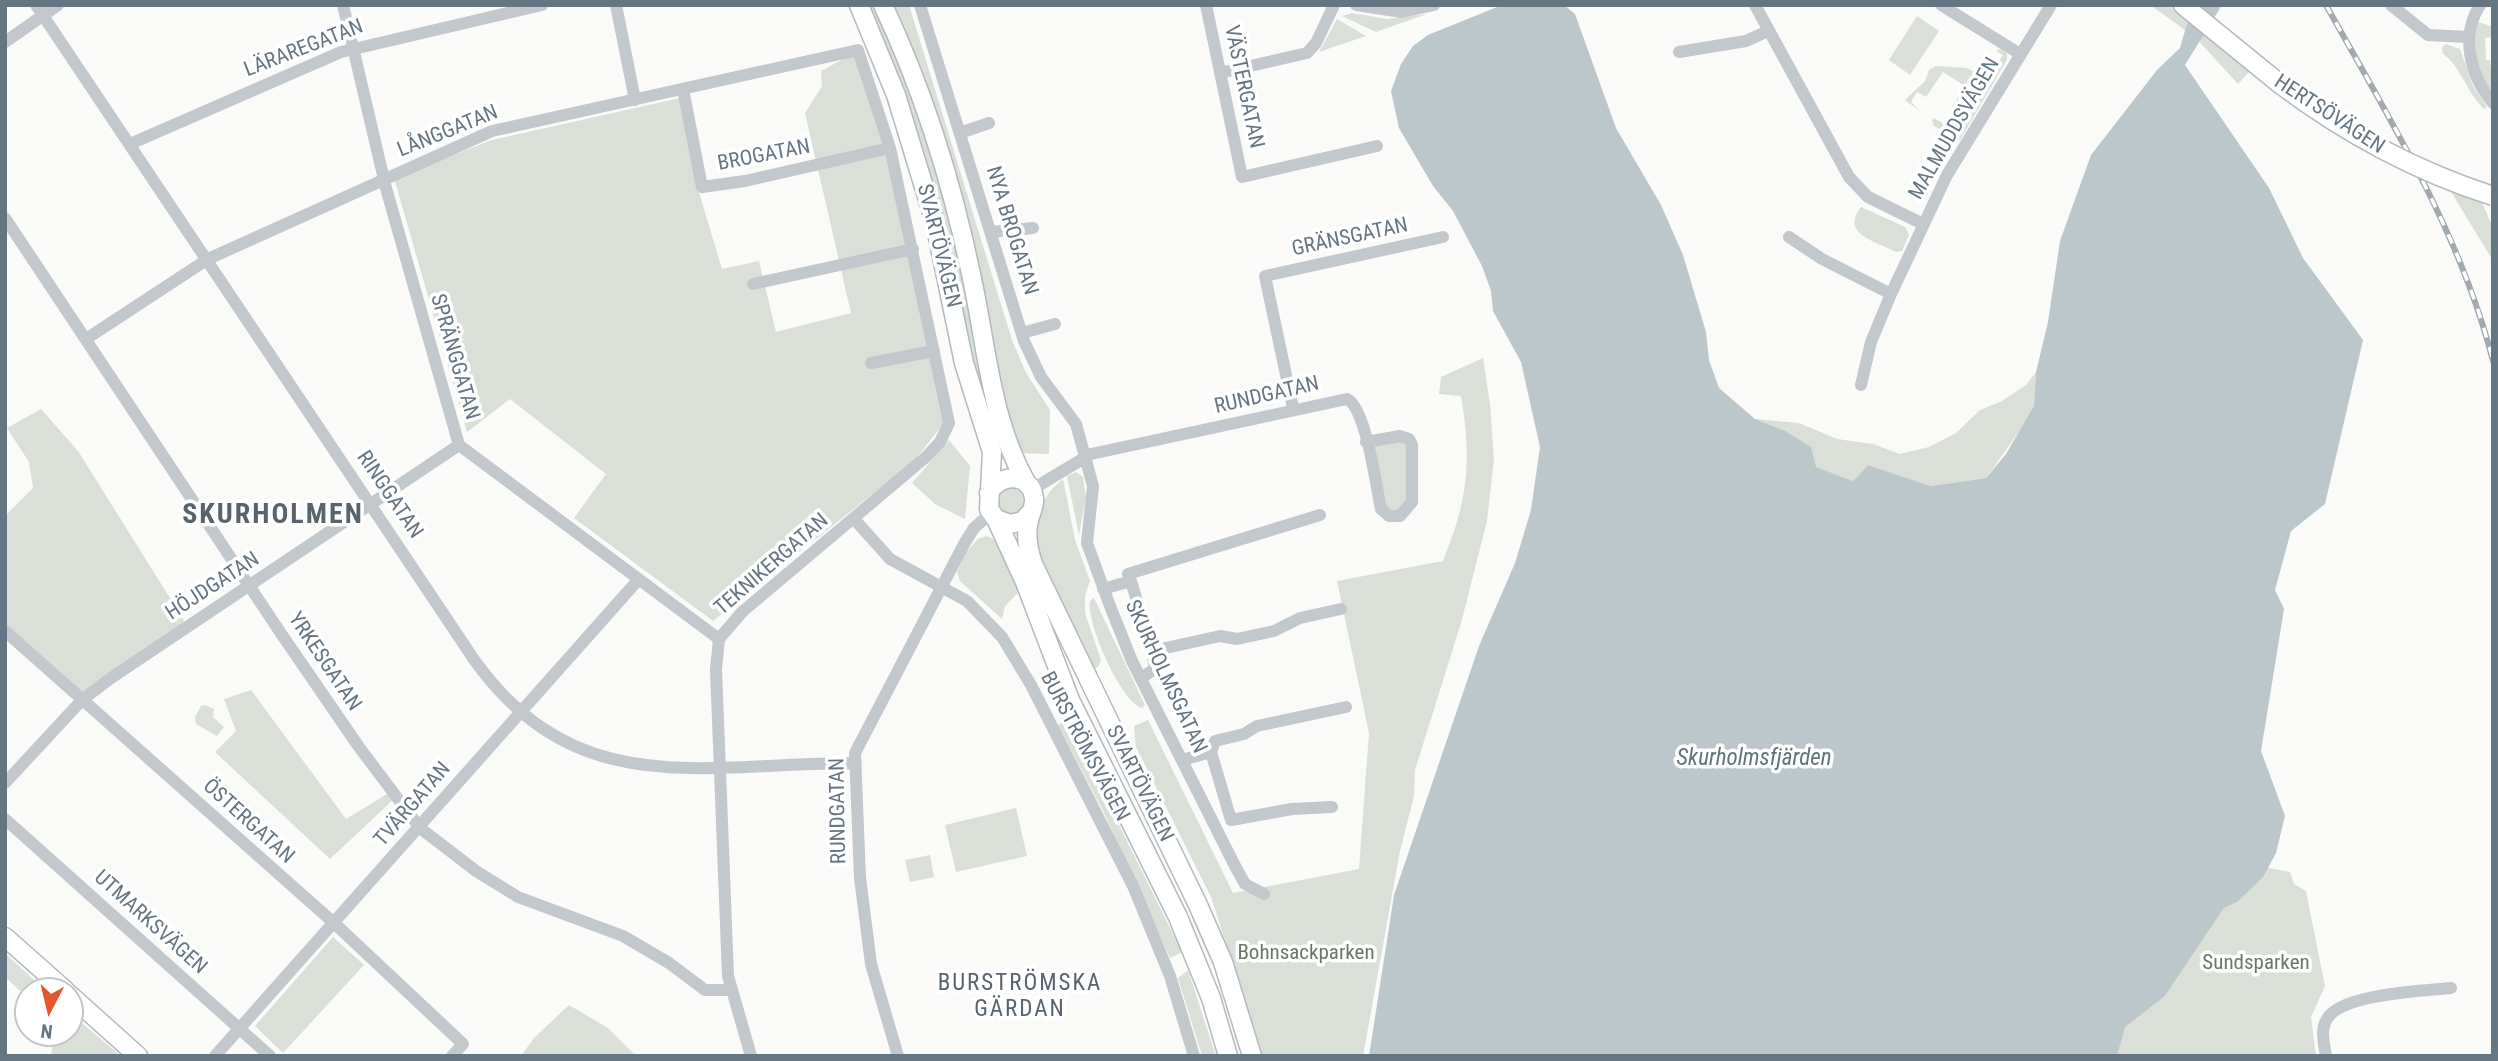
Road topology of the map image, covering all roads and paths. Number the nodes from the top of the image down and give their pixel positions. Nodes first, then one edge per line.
1 (58, 5) edge
2 (343, 5) edge
3 (542, 5) edge
4 (616, 5) edge
5 (859, 5) edge
6 (883, 5) edge
7 (920, 5) edge
8 (1206, 5) edge
9 (1334, 5) edge
10 (1356, 5) edge
11 (1434, 5) edge
12 (1755, 5) edge
13 (1941, 5) edge
14 (2051, 5) edge
15 (2391, 5) edge
16 (2480, 5) edge
17 (2186, 8) edge
18 (39, 10) edge
19 (1768, 31) junction
20 (2468, 37) junction
21 (5, 42) edge
22 (353, 48) junction
23 (858, 50) joint
24 (1679, 52) dead end
25 (2021, 54) junction
26 (1220, 74) junction
27 (682, 89) junction
28 (635, 100) junction
29 (2493, 103) edge
30 (989, 123) dead end
31 (960, 133) junction
32 (130, 144) junction
33 (1377, 146) dead end
34 (890, 148) junction
35 (384, 179) junction
36 (2493, 196) edge
37 (5, 218) edge
38 (1923, 224) junction
39 (1034, 228) dead end
40 (991, 232) junction
41 (1443, 237) dead end
42 (1789, 237) dead end
43 (913, 249) junction
44 (208, 259) junction
45 (753, 284) dead end
46 (1891, 294) junction
47 (1055, 324) dead end
48 (1022, 333) junction
49 (86, 339) junction
50 (934, 351) junction
51 (871, 363) dead end
52 (1861, 385) dead end
53 (1293, 408) junction
54 (1366, 443) junction
55 (459, 445) junction
56 (1084, 458) junction
57 (1029, 487) junction
58 (989, 493) junction
59 (372, 504) junction
60 (1030, 513) junction
61 (1320, 515) dead end
62 (994, 516) junction
63 (855, 520) junction
64 (639, 579) junction
65 (1131, 581) junction
66 (941, 586) junction
67 (251, 587) junction
68 (1103, 589) junction
69 (1341, 609) dead end
70 (5, 631) edge
71 (719, 639) junction
72 (1153, 651) junction
73 (1141, 678) junction
74 (82, 700) junction
75 (1346, 707) dead end
76 (520, 713) junction
77 (1211, 752) junction
78 (1182, 760) junction
79 (856, 763) junction
80 (719, 767) junction
81 (5, 783) edge
82 (1332, 807) dead end
83 (1227, 808) junction
84 (1209, 814) junction
85 (5, 819) edge
86 (420, 828) junction
87 (1264, 894) dead end
88 (334, 923) junction
89 (5, 937) edge
90 (50, 977) edge
91 (2451, 988) dead end
92 (730, 989) junction
93 (84, 1008) edge
94 (240, 1030) junction
95 (138, 1056) edge
96 (215, 1056) edge
97 (270, 1056) edge
98 (452, 1056) edge
99 (751, 1056) edge
100 (898, 1056) edge
101 (1194, 1056) edge
102 (1228, 1056) edge
103 (1252, 1056) edge
104 (2326, 1056) edge

1 - 18 street
2 - 22 street, SPRÄNGGATAN
3 - 22 street, LÄRAREGATAN
4 - 28 street
5 - 58 main road, SVARTÖVÄGEN
6 - 57 main road, SVARTÖVÄGEN
7 - 31 street, NYA BROGATAN
8 - 26 street, VÄSTERGATAN
9 - 26 street
10 - 11 street
12 - 19 street, MALMUDDSVÄGEN
13 - 25 street, MALMUDDSVÄGEN
14 - 25 street, MALMUDDSVÄGEN
15 - 20 street
16 - 20 street
17 - 36 main road, HERTSÖVÄGEN, bridge
18 - 21 street
18 - 32 street, RINGGATAN
19 - 24 street
19 - 38 street, MALMUDDSVÄGEN
20 - 29 street
22 - 32 street, LÄRAREGATAN
22 - 35 street, SPRÄNGGATAN
23 - 27 street, LÅNGGATAN
23 - 34 street, TEKNIKERGATAN
25 - 38 street, MALMUDDSVÄGEN
26 - 33 street, VÄSTERGATAN
27 - 28 street, LÅNGGATAN
27 - 34 street, BROGATAN
28 - 35 street, LÅNGGATAN
30 - 31 street
31 - 40 street, NYA BROGATAN
32 - 44 street, RINGGATAN
34 - 43 street, TEKNIKERGATAN
35 - 44 street, LÅNGGATAN
35 - 55 street, SPRÄNGGATAN
37 - 49 street, YRKESGATAN
38 - 46 street, MALMUDDSVÄGEN
39 - 40 street
40 - 48 street, NYA BROGATAN
41 - 53 street, GRÄNSGATAN
42 - 46 street
43 - 45 street
43 - 50 street, TEKNIKERGATAN
44 - 49 street, LÅNGGATAN
44 - 59 street, RINGGATAN
46 - 52 street, MALMUDDSVÄGEN
47 - 48 street
48 - 56 street, NYA BROGATAN
49 - 67 street, YRKESGATAN
50 - 51 street
50 - 63 street, TEKNIKERGATAN
53 - 54 street, RUNDGATAN
53 - 56 street, RUNDGATAN
54 - 54 street, RUNDGATAN
55 - 59 street, HÖJDGATAN
55 - 64 street, SPRÄNGGATAN
56 - 57 street, RUNDGATAN
56 - 68 street, SKURHOLMSGATAN
57 - 58 main road
57 - 60 main road
58 - 62 main road
59 - 67 street, HÖJDGATAN
59 - 76 street, RINGGATAN
60 - 62 main road
60 - 103 main road, SVARTÖVÄGEN
61 - 65 street
62 - 66 street, RUNDGATAN
62 - 102 main road, SVARTÖVÄGEN
63 - 66 street, BURSTRÖMSVÄGEN
63 - 71 street, TEKNIKERGATAN
64 - 71 street, SPRÄNGGATAN
64 - 76 street, TVÄRGATAN
65 - 68 street
65 - 72 street
66 - 79 street, RUNDGATAN
66 - 101 street, BURSTRÖMSVÄGEN
67 - 74 street, HÖJDGATAN
67 - 86 street, YRKESGATAN
68 - 73 street, SKURHOLMSGATAN
69 - 72 street
70 - 74 street, ÖSTERGATAN
71 - 80 street, TEKNIKERGATAN
72 - 73 street
73 - 78 street, SKURHOLMSGATAN
74 - 81 street, HÖJDGATAN
74 - 88 street, ÖSTERGATAN
75 - 77 street
76 - 80 street, RINGGATAN
76 - 86 street, TVÄRGATAN
77 - 78 street
77 - 83 street
78 - 84 street, SKURHOLMSGATAN
79 - 80 street, RINGGATAN
79 - 100 street, RUNDGATAN
80 - 92 street, TEKNIKERGATAN
82 - 83 street
83 - 84 street
84 - 87 street, SKURHOLMSGATAN
85 - 94 street, UTMARKSVÄGEN
86 - 88 street, TVÄRGATAN
86 - 92 street, YRKESGATAN
88 - 94 street, TVÄRGATAN
88 - 98 street, ÖSTERGATAN
89 - 90 main road
91 - 104 street
92 - 99 street, TEKNIKERGATAN
93 - 95 main road
94 - 96 street, TVÄRGATAN
94 - 97 street, UTMARKSVÄGEN

